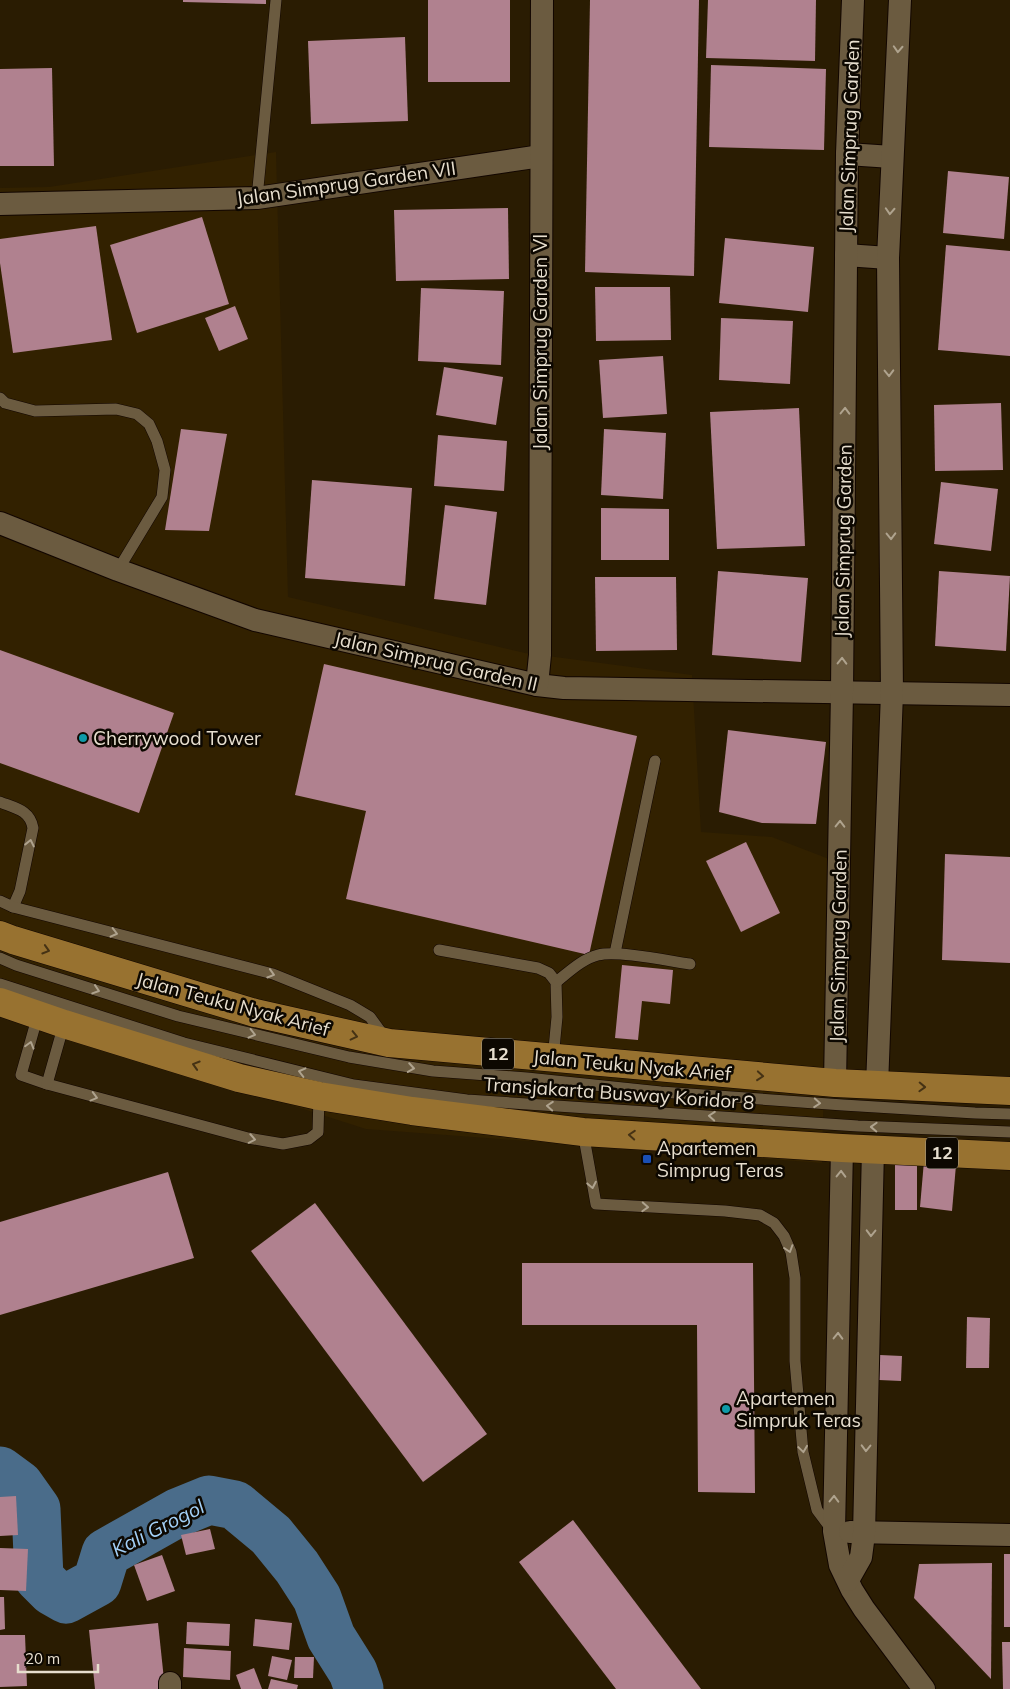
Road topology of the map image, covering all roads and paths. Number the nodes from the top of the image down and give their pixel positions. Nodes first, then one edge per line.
1 (276, 0) edge
2 (542, 0) edge
3 (853, 0) edge
4 (900, 0) edge
5 (847, 154) junction
6 (540, 156) junction
7 (892, 157) junction
8 (257, 198) junction
9 (0, 204) edge
10 (846, 255) junction
11 (888, 258) junction
12 (0, 398) edge
13 (0, 523) edge
14 (118, 570) junction
15 (537, 684) junction
16 (842, 692) junction
17 (892, 693) junction
18 (1010, 695) edge
19 (655, 761) dead end
20 (0, 802) edge
21 (0, 901) edge
22 (13, 907) junction
23 (0, 935) edge
24 (439, 950) dead end
25 (615, 954) junction
26 (0, 958) edge
27 (690, 964) dead end
28 (556, 982) junction
29 (0, 984) edge
30 (0, 1002) edge
31 (38, 1014) junction
32 (64, 1024) junction
33 (390, 1044) junction
34 (553, 1059) junction
35 (835, 1082) junction
36 (47, 1084) junction
37 (877, 1086) junction
38 (1010, 1091) edge
39 (319, 1096) junction
40 (1010, 1114) edge
41 (583, 1132) junction
42 (1010, 1132) edge
43 (842, 1148) junction
44 (873, 1149) junction
45 (1010, 1156) edge
46 (834, 1531) junction
47 (864, 1534) junction
48 (1010, 1535) edge
49 (848, 1580) junction
50 (924, 1689) edge

1 - 8 lane
2 - 6 street, Jalan Simprug Garden VI
3 - 5 street, Jalan Simprug Garden
4 -> 7 street
5 - 7 street
5 - 10 street, Jalan Simprug Garden
6 - 8 street, Jalan Simprug Garden VII
6 - 15 street, Jalan Simprug Garden VI
7 -> 11 street
8 - 9 street, Jalan Simprug Garden VII
10 - 11 street
16 -> 10 street, Jalan Simprug Garden
11 -> 17 street
12 - 14 lane
13 - 14 street, Jalan Simprug Garden II
14 - 15 street, Jalan Simprug Garden II
15 - 16 street, Jalan Simprug Garden II
16 - 17 street, Jalan Simprug Garden II
35 -> 16 street, Jalan Simprug Garden
17 - 18 street
17 - 37 street
19 - 25 lane
22 -> 20 lane
21 - 22 lane
22 -> 33 lane
23 -> 33 highway, Jalan Teuku Nyak Arief / 12
24 - 28 lane
25 - 27 lane
25 - 28 lane
26 -> 40 lane, Transjakarta Busway Koridor 8
28 - 34 lane
42 -> 29 lane, Transjakarta Busway Koridor 8
30 - 31 highway, 12
31 - 32 highway, 12
36 -> 31 lane
32 - 36 lane
39 -> 32 highway, 12
33 - 34 highway, Jalan Teuku Nyak Arief / 12
34 -> 35 highway, Jalan Teuku Nyak Arief / 12
35 - 37 highway, Jalan Teuku Nyak Arief / 12
36 -> 39 lane
37 -> 38 highway, Jalan Teuku Nyak Arief / 12
39 - 41 highway, 12
43 -> 41 highway, 12
41 -> 46 lane
43 - 44 highway, 12
46 -> 43 street
44 - 45 highway, 12
44 -> 47 street
46 - 47 street
46 - 49 street
47 - 48 street
47 - 49 street
49 - 50 street

